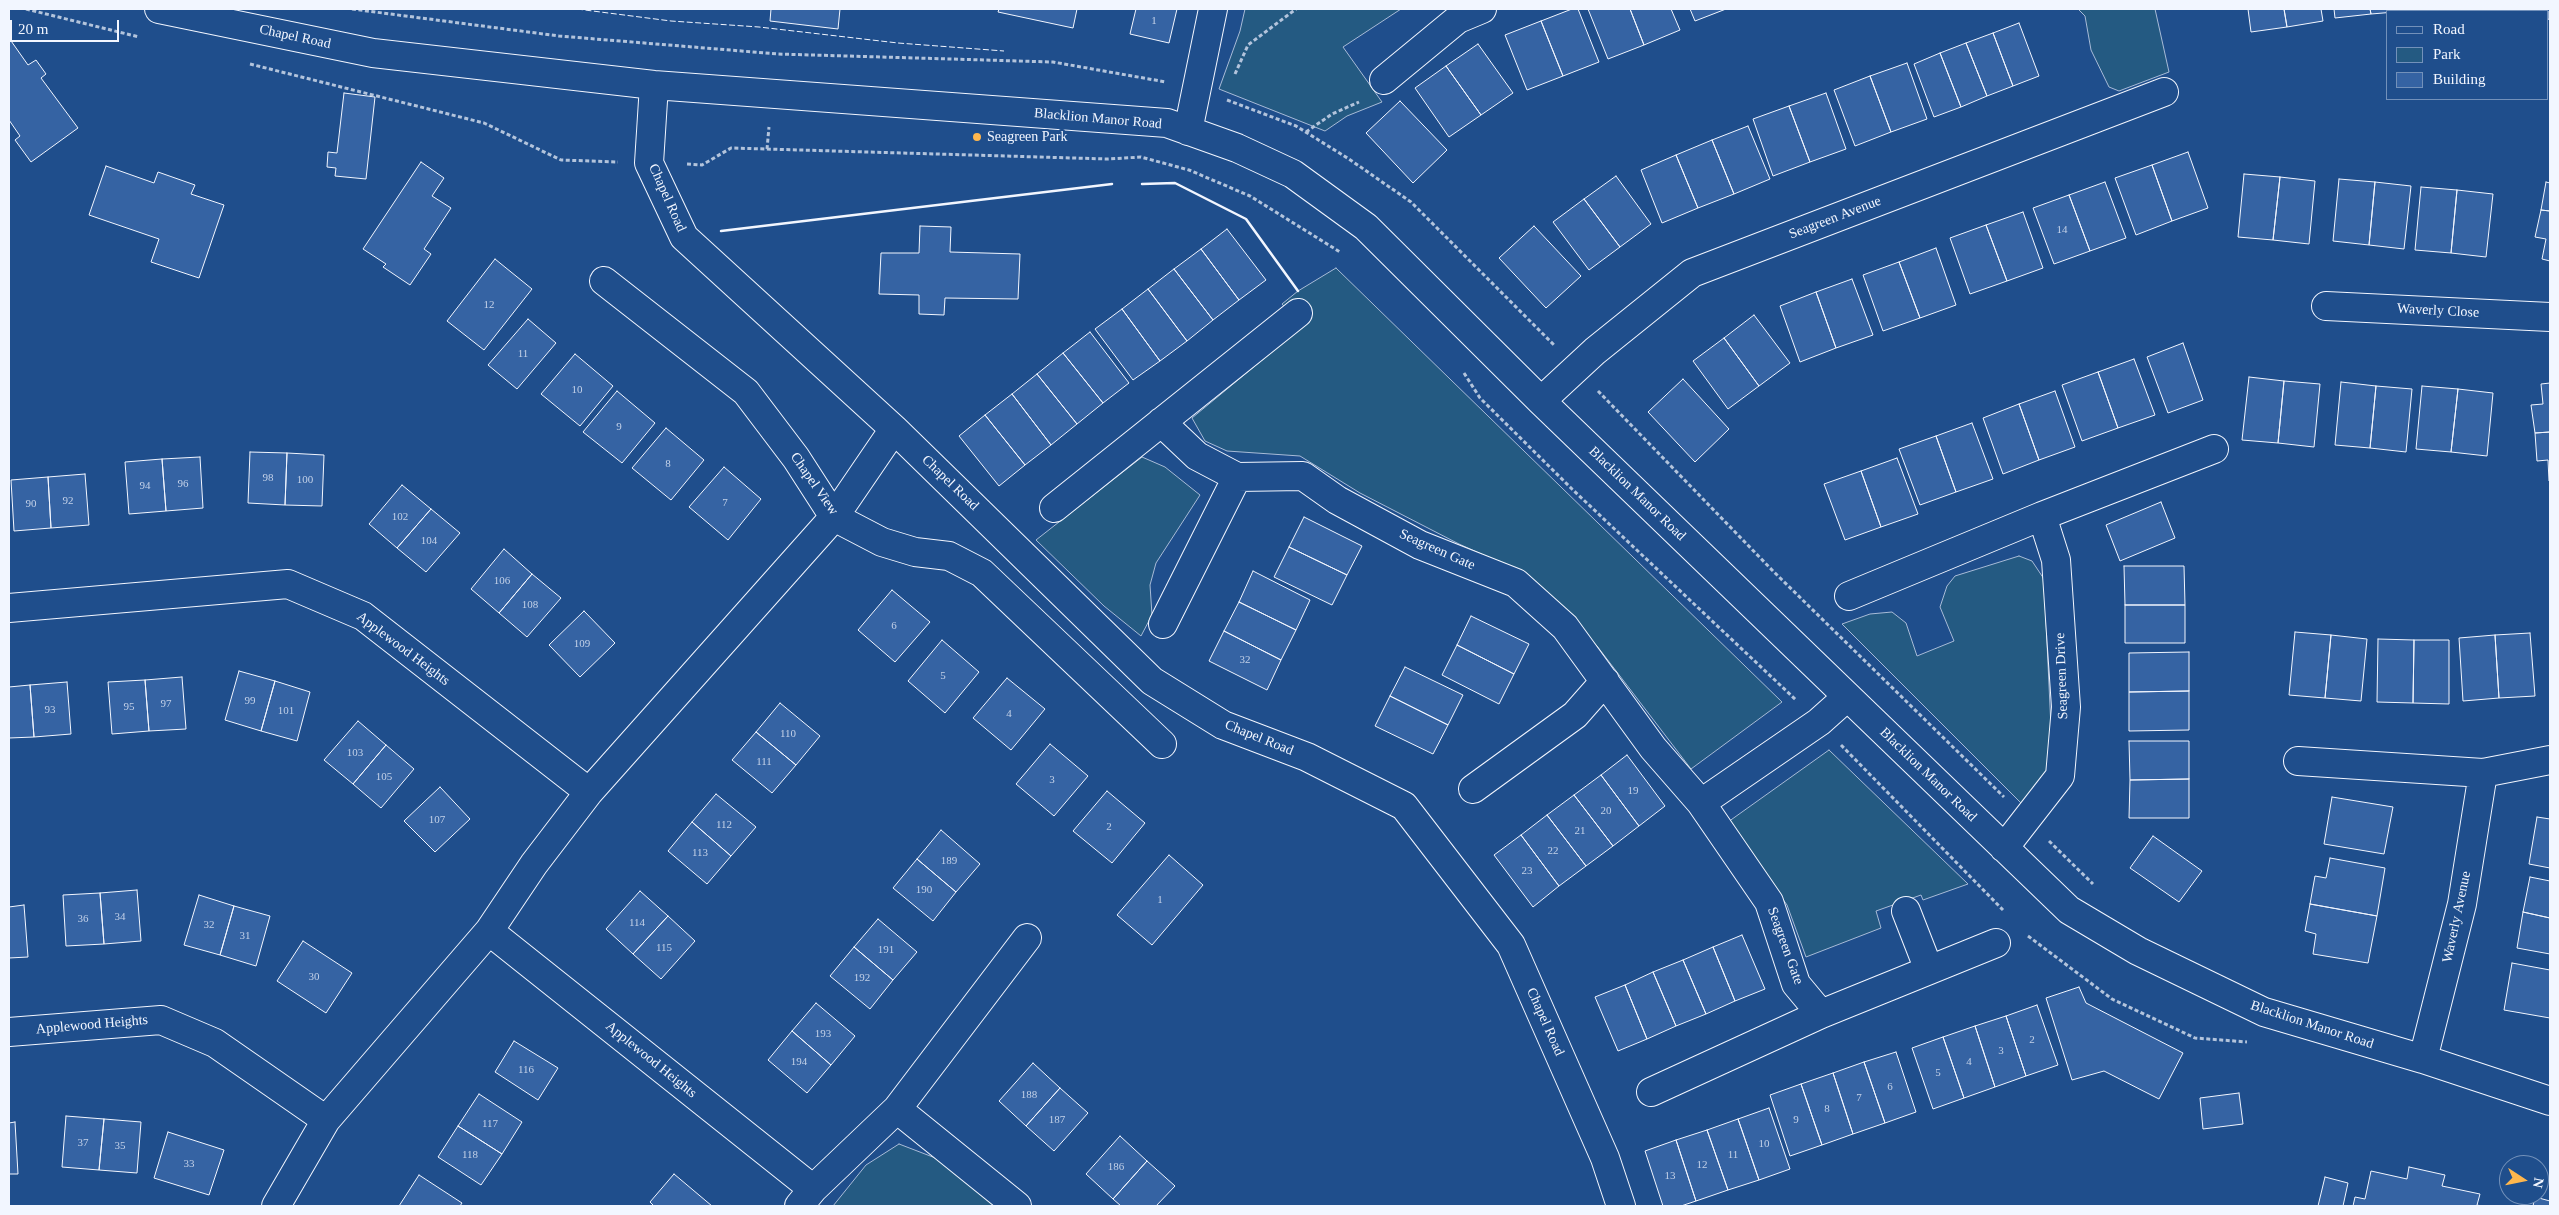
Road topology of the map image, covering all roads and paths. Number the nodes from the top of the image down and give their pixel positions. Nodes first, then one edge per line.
1 (159, 9) edge
2 (352, 9) edge
3 (1213, 9) edge
4 (1296, 9) edge
5 (1482, 9) edge
6 (1233, 78) dead end
7 (1384, 80) joint
8 (654, 85) junction
9 (1197, 89) junction
10 (2164, 92) dead end
11 (1228, 93) dead end
12 (1226, 100) junction
13 (1188, 131) junction
14 (1306, 132) junction
15 (604, 281) dead end
16 (2326, 306) dead end
17 (1298, 313) dead end
18 (2550, 317) edge
19 (1576, 368) junction
20 (1541, 401) junction
21 (1161, 422) junction
22 (894, 429) junction
23 (2214, 449) dead end
24 (1237, 477) junction
25 (1054, 508) dead end
26 (2042, 516) junction
27 (834, 517) junction
28 (1849, 596) dead end
29 (9, 608) edge
30 (1164, 624) dead end
31 (1605, 681) junction
32 (1847, 697) junction
33 (1162, 744) dead end
34 (2550, 760) edge
35 (2298, 761) dead end
36 (2483, 773) junction
37 (1473, 789) dead end
38 (589, 792) junction
39 (1701, 803) junction
40 (2026, 819) junction
41 (2004, 848) junction
42 (2100, 890) dead end
43 (1906, 911) dead end
44 (490, 931) junction
45 (1027, 938) dead end
46 (1996, 942) dead end
47 (1929, 970) junction
48 (1821, 1014) junction
49 (9, 1032) edge
50 (2423, 1059) junction
51 (1651, 1092) dead end
52 (2550, 1101) edge
53 (897, 1109) junction
54 (326, 1120) junction
55 (806, 1198) edge
56 (276, 1206) edge
57 (1017, 1206) edge
58 (1621, 1206) edge

1 - 8 street, Chapel Road
2 - 9 path
3 - 9 street
4 - 6 path
5 - 7 street
7 - 14 path
8 - 13 street, Blacklion Manor Road
8 - 22 street, Chapel Road
9 - 12 path
9 - 13 street
10 - 19 street, Seagreen Avenue
11 - 12 path
12 - 14 path
13 - 20 street, Blacklion Manor Road
14 - 19 path
15 - 27 street, Chapel View
16 - 18 street, Waverly Close
17 - 21 street
19 - 20 street, Seagreen Avenue
19 - 40 path
20 - 32 street, Blacklion Manor Road
21 - 24 street, Seagreen Gate
21 - 25 street
22 - 27 street
22 - 58 street, Chapel Road
23 - 26 street
24 - 30 street
24 - 31 street, Seagreen Gate
26 - 28 street
26 - 40 street, Seagreen Drive
27 - 33 street, Chapel View
27 - 38 street
29 - 38 street, Applewood Heights
31 - 37 street
31 - 39 street, Seagreen Gate
32 - 39 street
32 - 41 street, Blacklion Manor Road
34 - 36 street
35 - 36 street
36 - 50 street, Waverly Avenue
38 - 44 street
39 - 48 street, Seagreen Gate
40 - 41 street, Seagreen Drive
40 - 42 path
41 - 50 street, Blacklion Manor Road
43 - 47 street
44 - 54 street
44 - 55 street, Applewood Heights
45 - 53 street, Applewood Heights
46 - 47 street
47 - 48 street
48 - 51 street
49 - 54 street, Applewood Heights
50 - 52 street, Blacklion Manor Road
53 - 55 street, Applewood Heights
53 - 57 street
54 - 56 street

